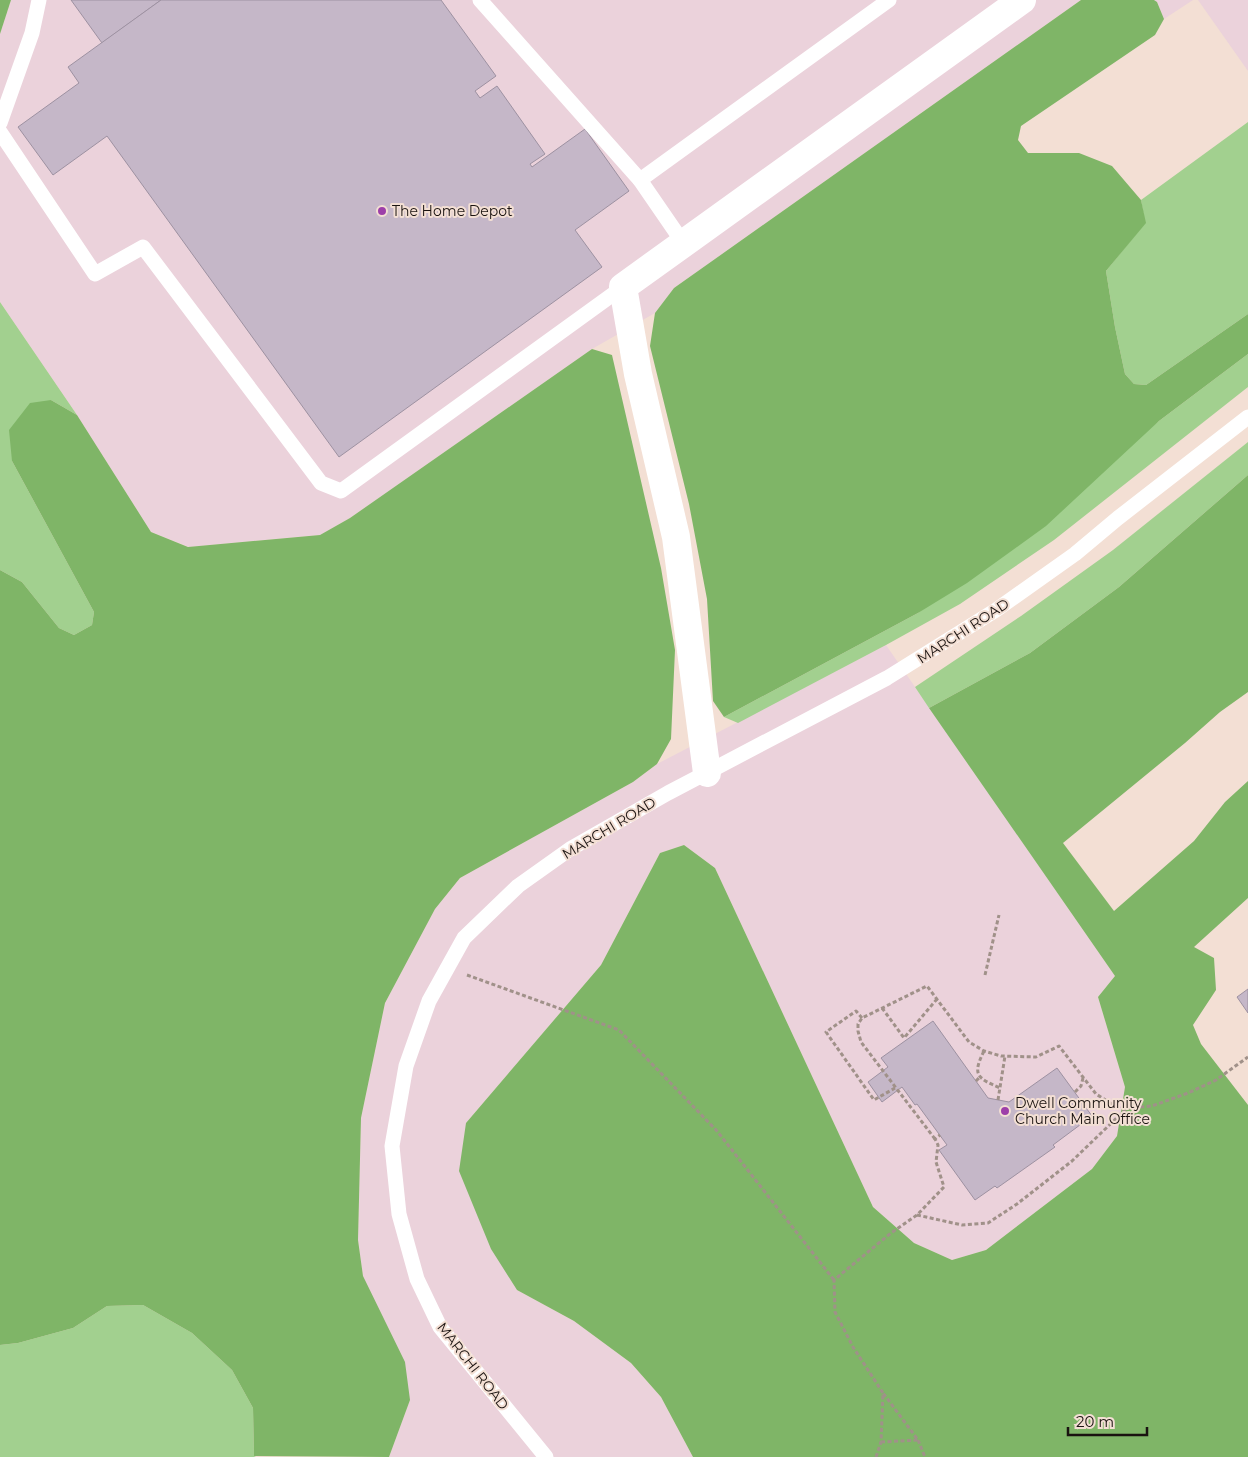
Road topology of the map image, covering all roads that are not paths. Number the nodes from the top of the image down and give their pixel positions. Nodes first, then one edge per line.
1 (39, 0) edge
2 (480, 0) edge
3 (889, 0) edge
4 (1022, 0) edge
5 (0, 123) edge
6 (0, 132) edge
7 (640, 180) junction
8 (684, 244) junction
9 (624, 287) junction
10 (1248, 417) edge
11 (708, 773) junction
12 (546, 1457) edge

1 - 5 lane
2 - 7 lane
3 - 7 lane
4 - 8 street
6 - 9 lane
7 - 8 lane
8 - 9 street
9 - 11 street
10 - 11 lane, MARCHI ROAD
11 - 12 lane, MARCHI ROAD

